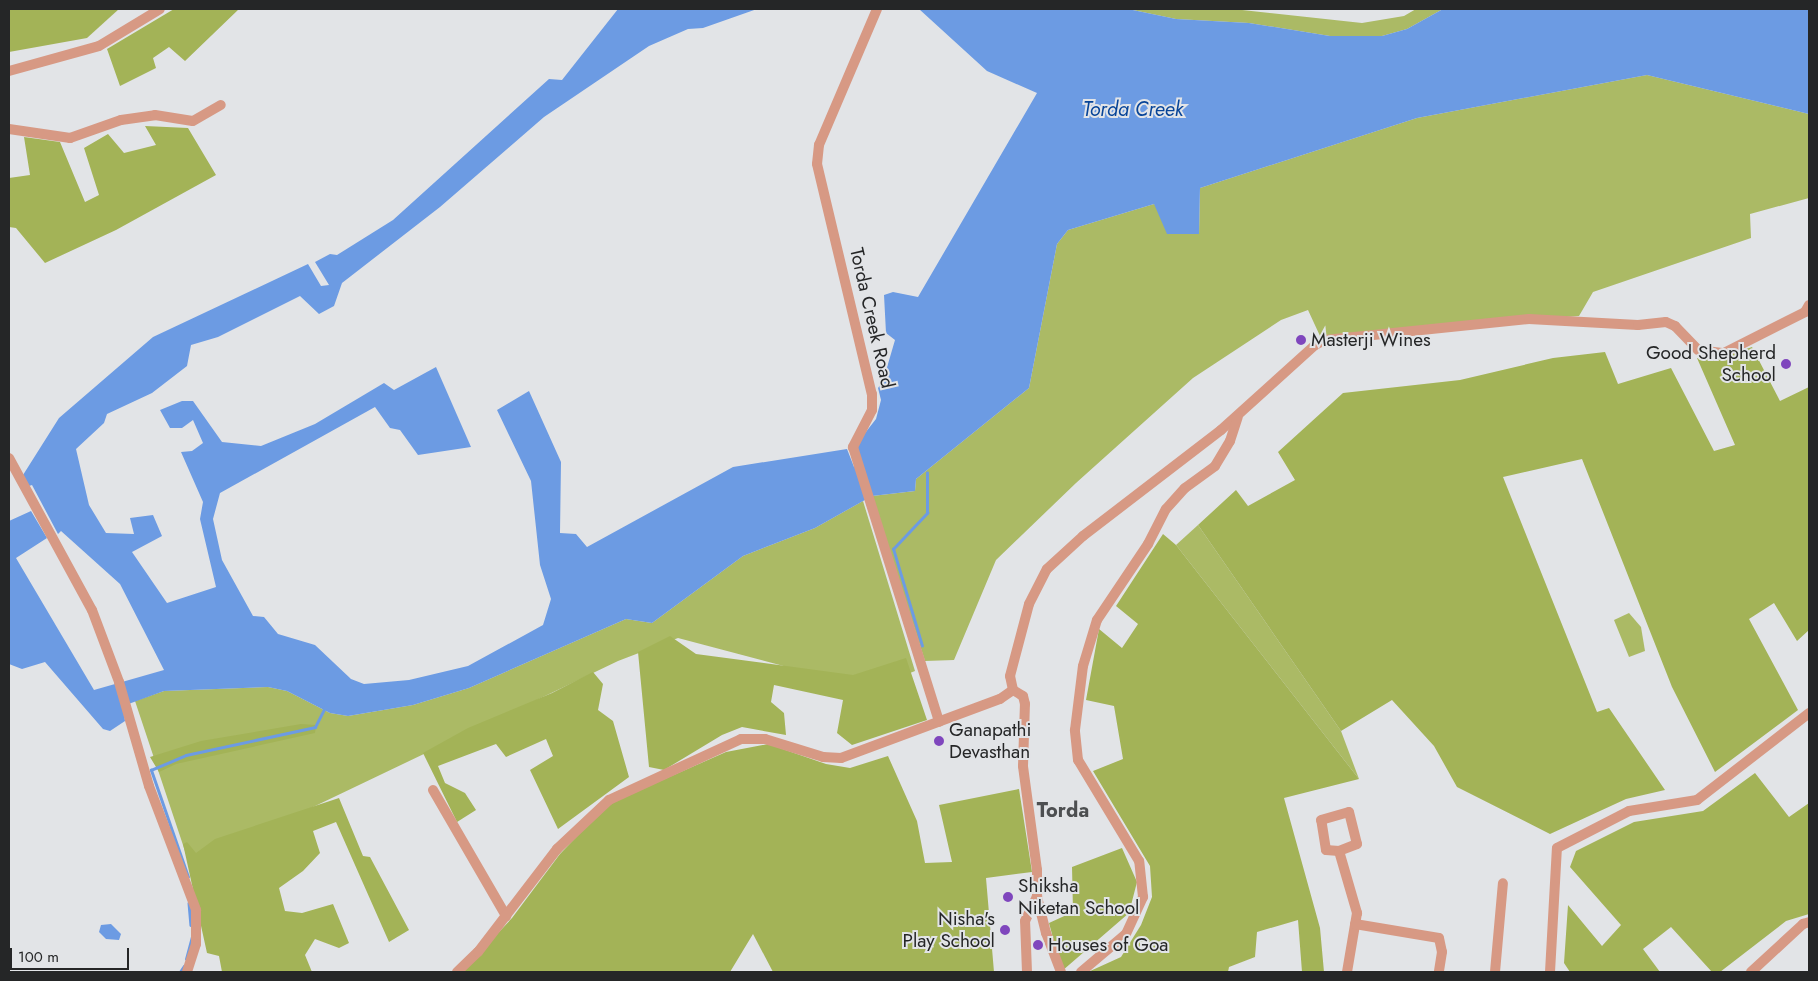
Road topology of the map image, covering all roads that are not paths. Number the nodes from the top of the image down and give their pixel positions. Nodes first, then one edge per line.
1 (160, 9) edge
2 (877, 9) edge
3 (9, 72) edge
4 (221, 105) dead end
5 (9, 129) edge
6 (1809, 305) edge
7 (1238, 415) junction
8 (9, 458) edge
9 (1013, 690) junction
10 (1809, 713) edge
11 (939, 722) junction
12 (433, 790) dead end
13 (1339, 851) dead end
14 (1502, 882) dead end
15 (1036, 896) junction
16 (506, 916) junction
17 (1809, 922) edge
18 (1355, 924) junction
19 (187, 972) edge
20 (456, 972) edge
21 (1027, 972) edge
22 (1061, 972) edge
23 (1081, 972) edge
24 (1347, 972) edge
25 (1439, 972) edge
26 (1495, 972) edge
27 (1550, 972) edge
28 (1752, 972) edge

1 - 3 street
2 - 11 street, Torda Creek Road
4 - 5 street
6 - 7 street
7 - 9 street
7 - 23 street
8 - 19 street
9 - 11 street
9 - 15 street
10 - 27 street
11 - 16 street
12 - 16 street
13 - 18 street
14 - 26 street
15 - 21 street
15 - 22 street
16 - 20 street
17 - 28 street
18 - 24 street
18 - 25 street

